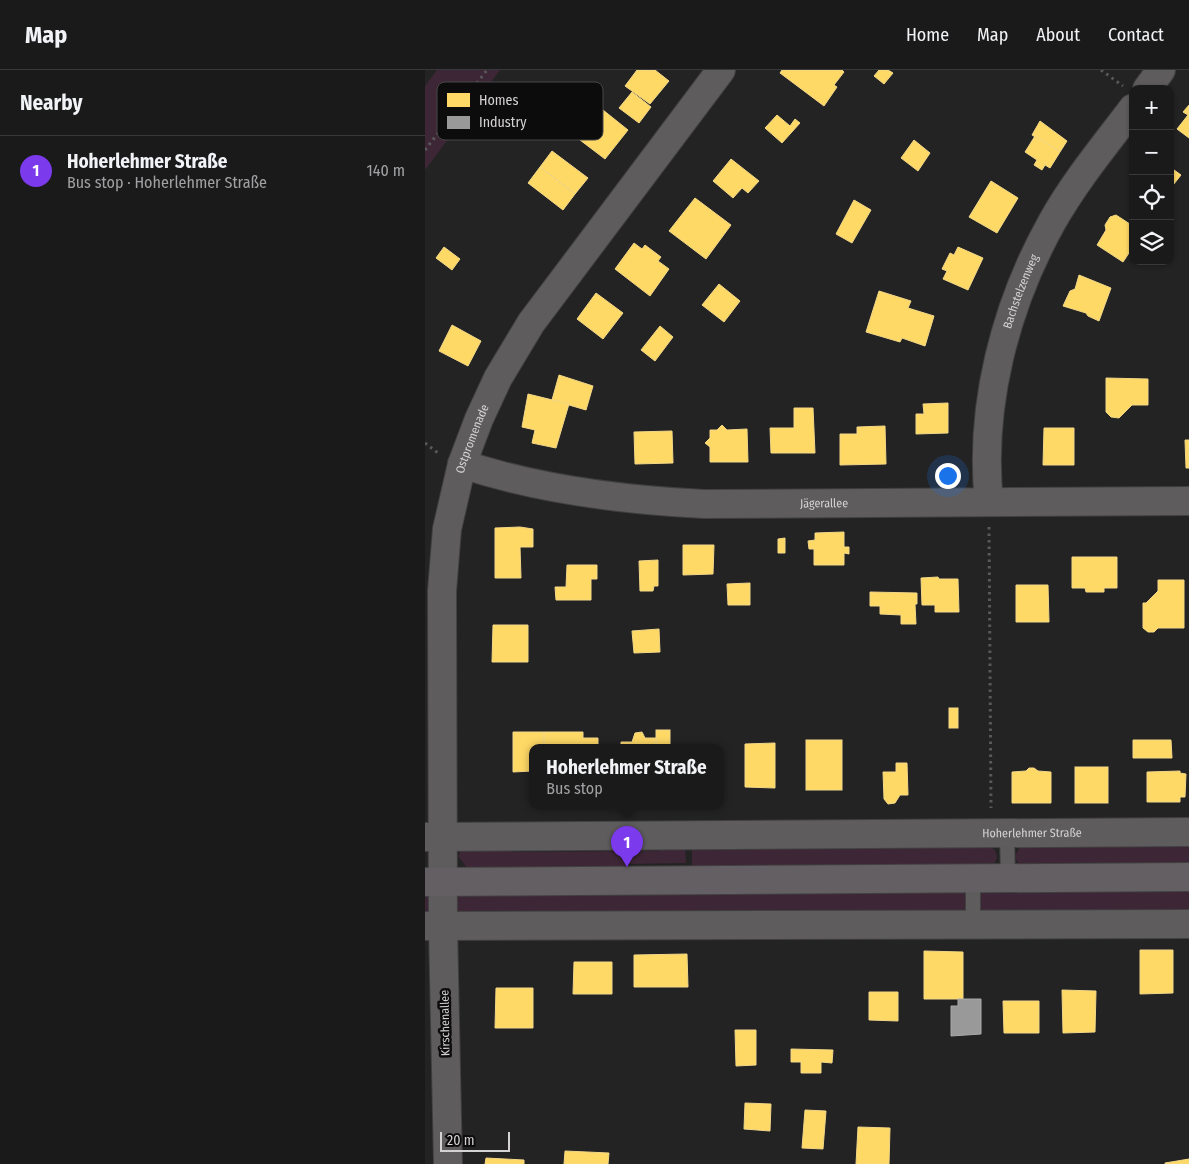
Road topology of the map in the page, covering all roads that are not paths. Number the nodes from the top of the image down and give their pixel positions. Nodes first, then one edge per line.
1 (721, 70) edge
2 (1161, 70) edge
3 (1146, 85) edge
4 (1129, 105) edge
5 (462, 464) junction
6 (1189, 501) edge
7 (989, 502) junction
8 (1189, 832) edge
9 (999, 834) junction
10 (434, 837) edge
11 (1189, 877) edge
12 (1008, 878) junction
13 (973, 879) junction
14 (434, 882) edge
15 (1189, 924) edge
16 (973, 925) junction
17 (434, 926) edge
18 (448, 1164) edge

1 - 5 street, Ostpromenade
2 - 3 street, Bachstelzenweg
4 - 7 street, Bachstelzenweg
5 - 7 street, Jägerallee
5 - 10 street, Ostpromenade
6 - 7 street, Jägerallee
8 - 9 street, Hoherlehmer Straße
9 - 10 street, Hoherlehmer Straße
9 - 12 lane
10 - 14 street, Ostpromenade
11 - 12 street
12 - 13 street
13 - 14 street
13 - 16 lane
14 - 17 street, Kirschenallee
15 - 16 street
16 - 17 street
17 - 18 street, Kirschenallee

